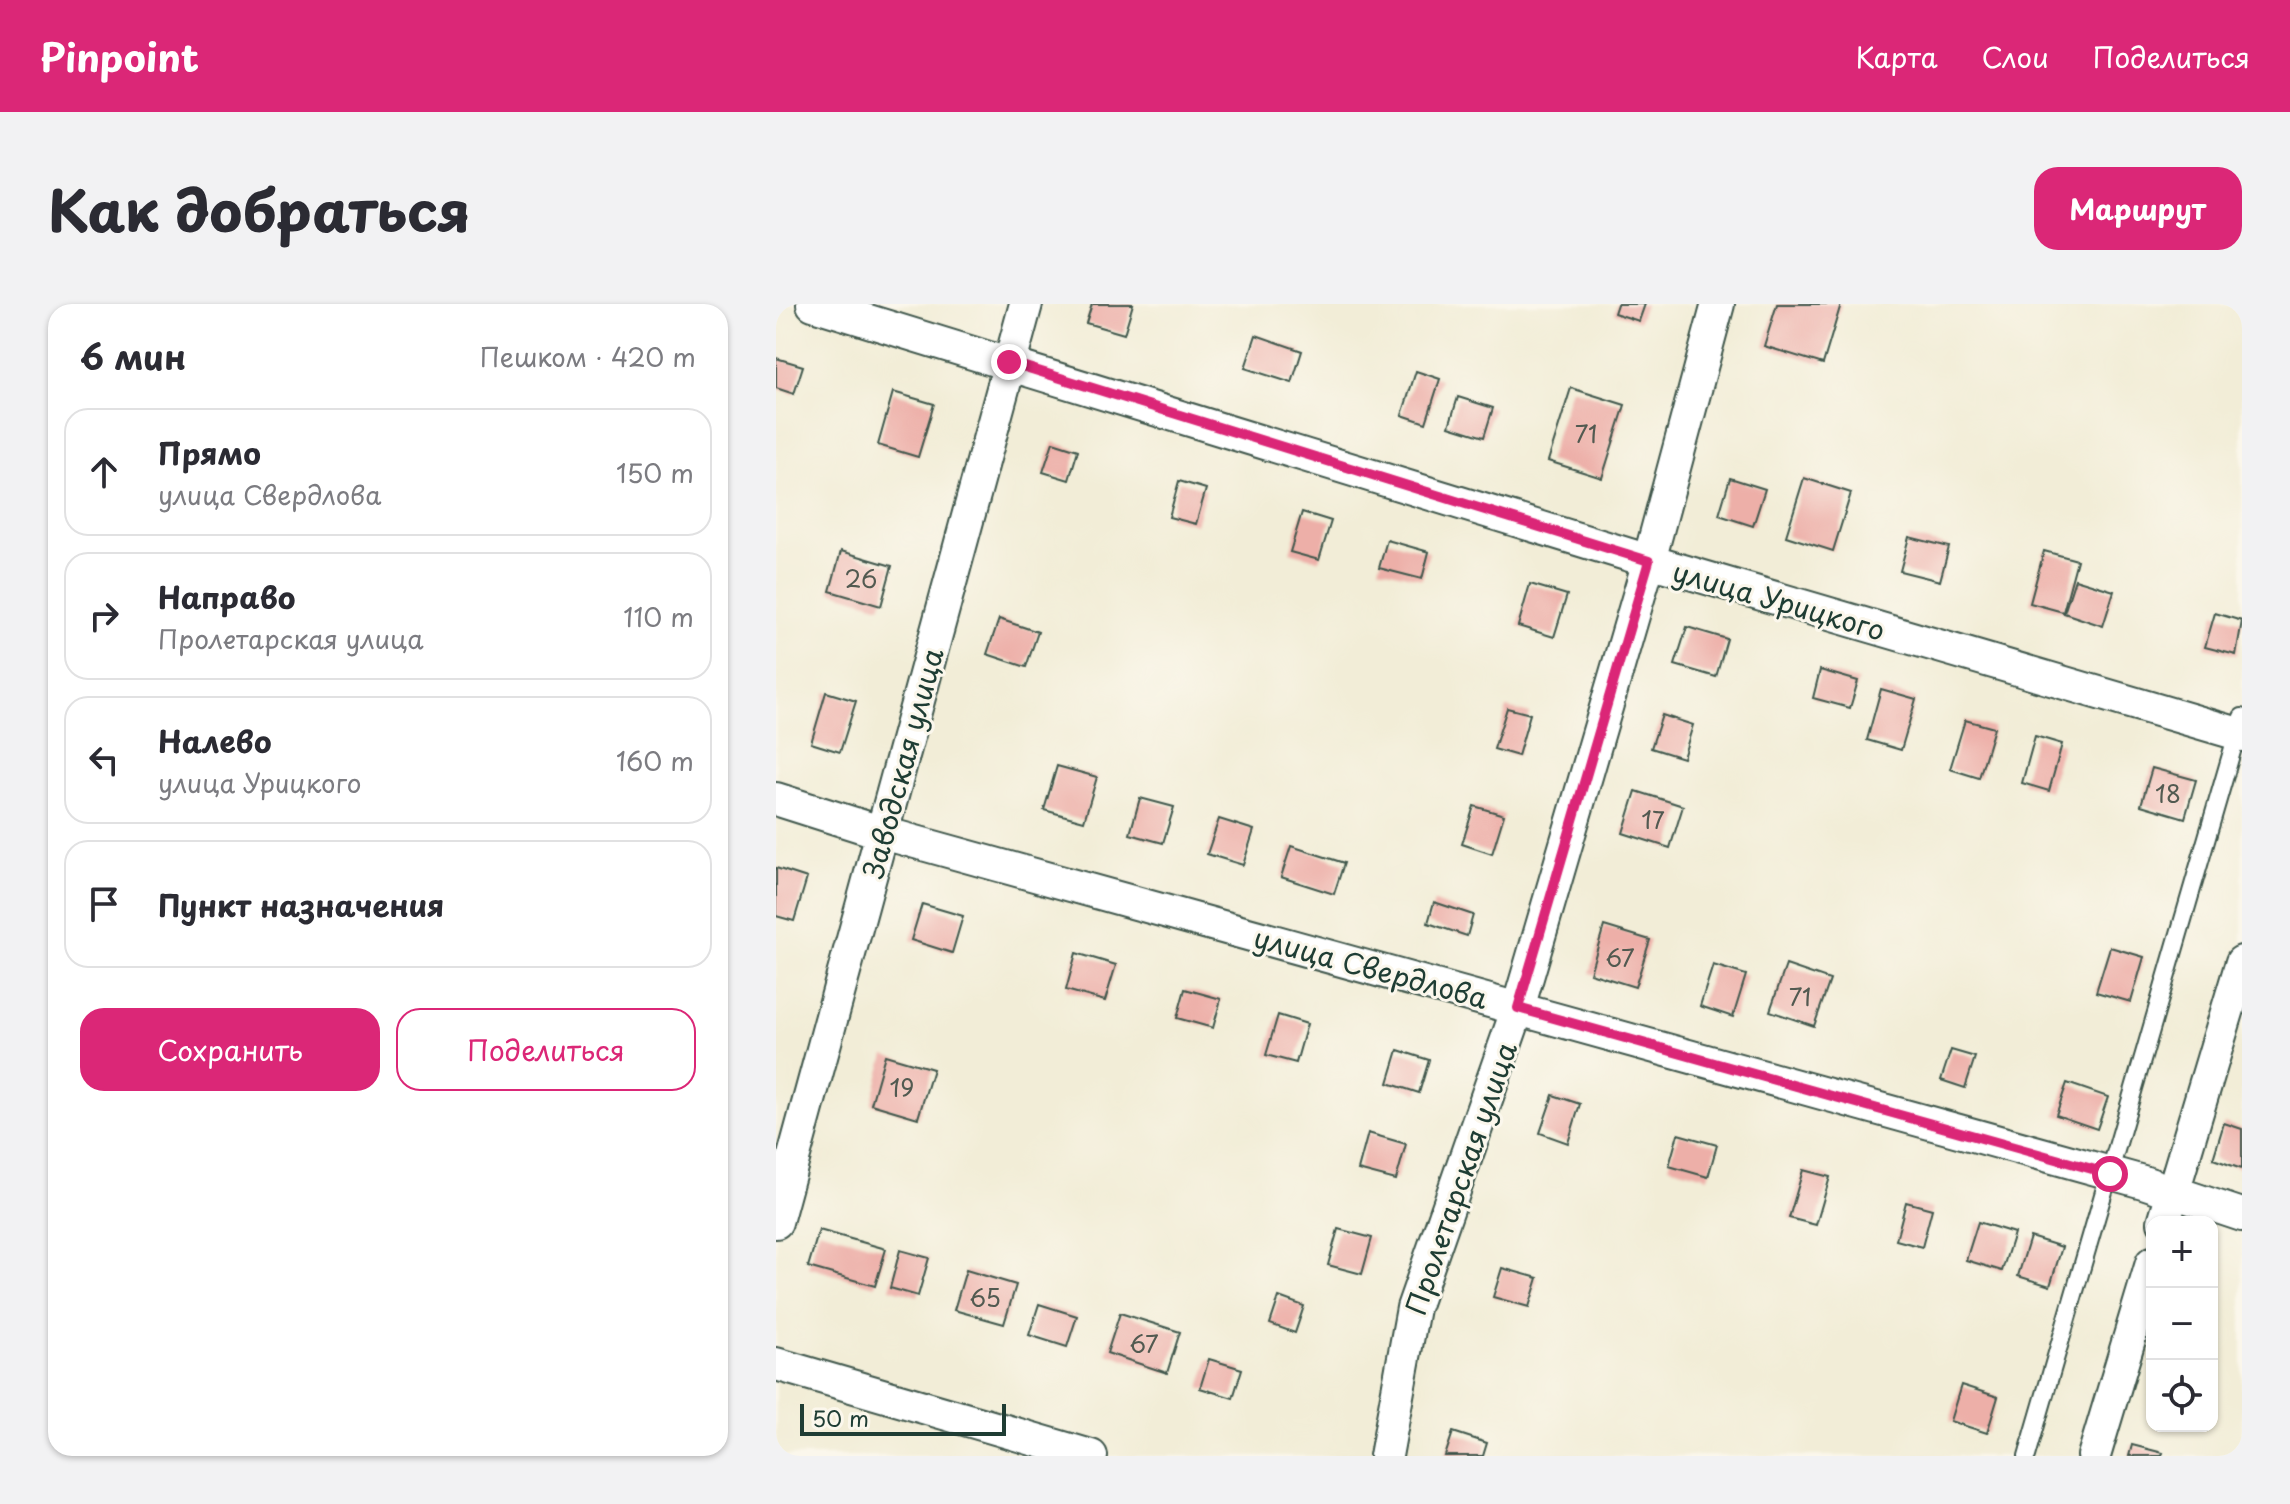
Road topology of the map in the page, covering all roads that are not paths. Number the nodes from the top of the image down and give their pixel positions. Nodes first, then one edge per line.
1 (813, 304) edge
2 (1026, 304) edge
3 (1718, 304) edge
4 (1009, 362) junction
5 (1649, 561) junction
6 (2240, 729) edge
7 (776, 799) edge
8 (883, 833) junction
9 (2242, 962) edge
10 (1518, 1008) junction
11 (2110, 1174) junction
12 (2169, 1207) edge
13 (2242, 1215) edge
14 (776, 1222) edge
15 (2146, 1283) edge
16 (776, 1364) edge
17 (1091, 1456) edge
18 (1386, 1456) edge
19 (2027, 1456) edge
20 (2094, 1456) edge

1 - 4 street, улица Урицкого
2 - 4 street, Заводская улица
3 - 5 street, Пролетарская улица
4 - 5 street, улица Урицкого
4 - 8 street, Заводская улица
5 - 6 street, улица Урицкого
5 - 10 street, Пролетарская улица
6 - 11 lane
7 - 8 street, улица Свердлова
8 - 10 street, улица Свердлова
8 - 14 street, Заводская улица
9 - 12 street
10 - 11 street, улица Свердлова
10 - 18 street, Пролетарская улица
11 - 12 street, улица Свердлова
11 - 19 lane
12 - 13 street, улица Свердлова
15 - 20 street
16 - 17 street

